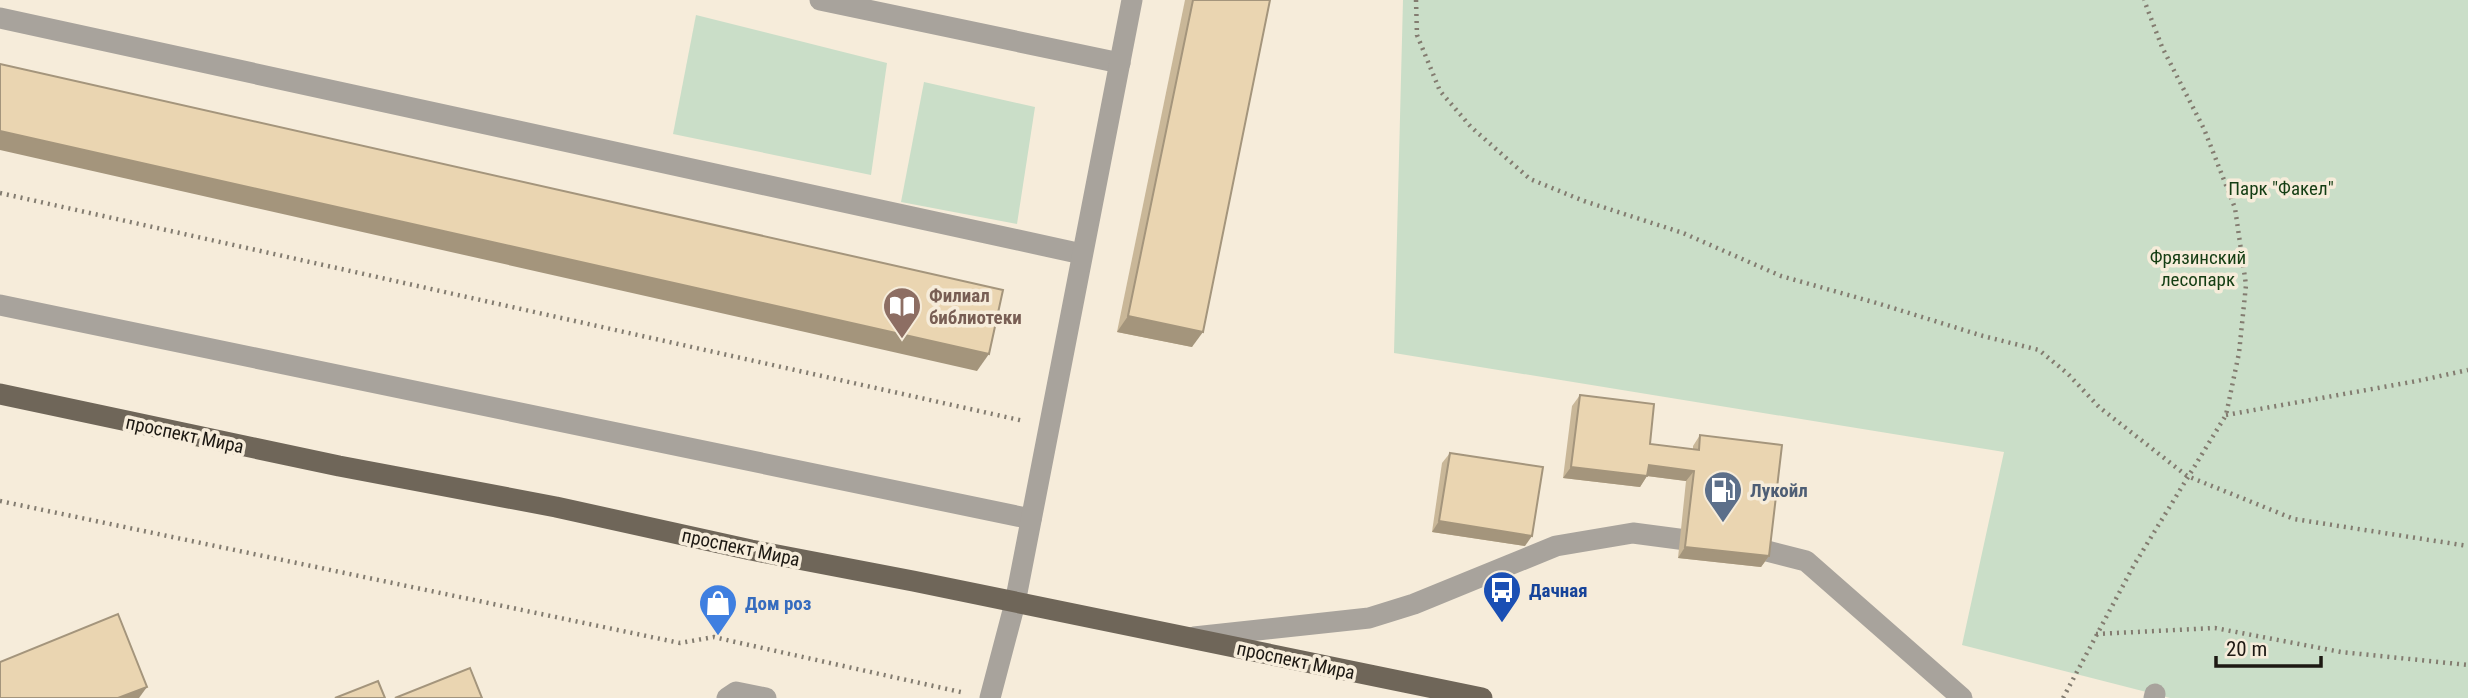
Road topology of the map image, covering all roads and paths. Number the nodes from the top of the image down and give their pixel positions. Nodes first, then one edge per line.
1 (4, 0) edge
2 (820, 0) edge
3 (1132, 0) edge
4 (1416, 0) edge
5 (2144, 0) edge
6 (0, 16) edge
7 (1120, 63) junction
8 (0, 193) edge
9 (1082, 254) junction
10 (0, 305) edge
11 (2468, 370) edge
12 (0, 394) edge
13 (2226, 415) junction
14 (1049, 426) junction
15 (2187, 476) junction
16 (0, 501) edge
17 (1031, 519) junction
18 (2468, 545) edge
19 (1015, 603) junction
20 (2095, 634) junction
21 (1185, 638) junction
22 (2468, 665) edge
23 (981, 696) edge
24 (726, 698) edge
25 (766, 698) edge
26 (1482, 698) edge
27 (1962, 698) edge
28 (2063, 698) edge

1 - 6 lane
2 - 7 lane
3 - 7 lane
4 - 15 path
5 - 13 path
6 - 9 lane
7 - 9 lane
8 - 14 path
9 - 14 lane
10 - 17 lane
11 - 13 path
12 - 19 main road, проспект Мира
13 - 15 path
14 - 17 lane
15 - 18 path
15 - 20 path
16 - 23 path
17 - 19 lane
19 - 21 main road, проспект Мира
19 - 23 lane
20 - 22 path
20 - 28 path
21 - 26 main road, проспект Мира
21 - 27 lane
24 - 25 lane

